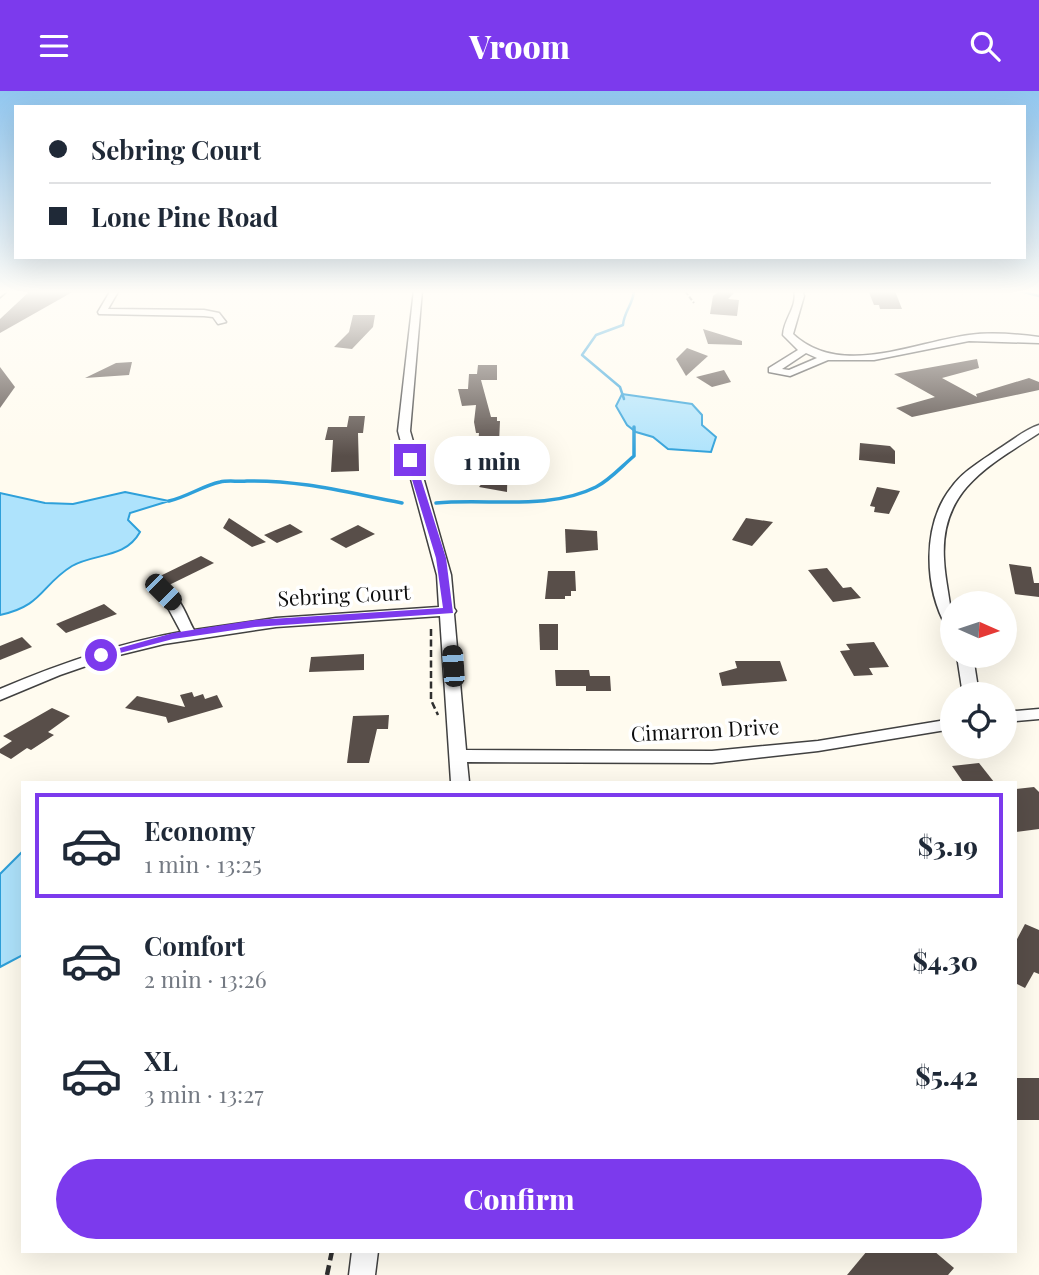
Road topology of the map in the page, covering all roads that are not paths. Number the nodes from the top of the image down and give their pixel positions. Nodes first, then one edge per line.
1 (413, 345) edge
2 (799, 345) edge
3 (942, 345) edge
4 (806, 349) junction
5 (829, 356) junction
6 (1039, 428) edge
7 (940, 591) edge
8 (163, 592) dead end
9 (449, 611) junction
10 (189, 633) junction
11 (0, 695) edge
12 (1039, 715) edge
13 (1017, 716) edge
14 (940, 726) edge
15 (459, 756) junction
16 (460, 781) edge
17 (365, 1253) edge
18 (362, 1275) edge

1 - 9 street
2 - 4 street
3 - 5 street
4 - 5 street
4 - 5 street
6 - 7 street
8 - 10 street
9 - 10 street, Sebring Court
9 - 15 street
10 - 11 street, Sebring Court
12 - 13 street
14 - 15 street, Cimarron Drive
15 - 16 street
17 - 18 street

